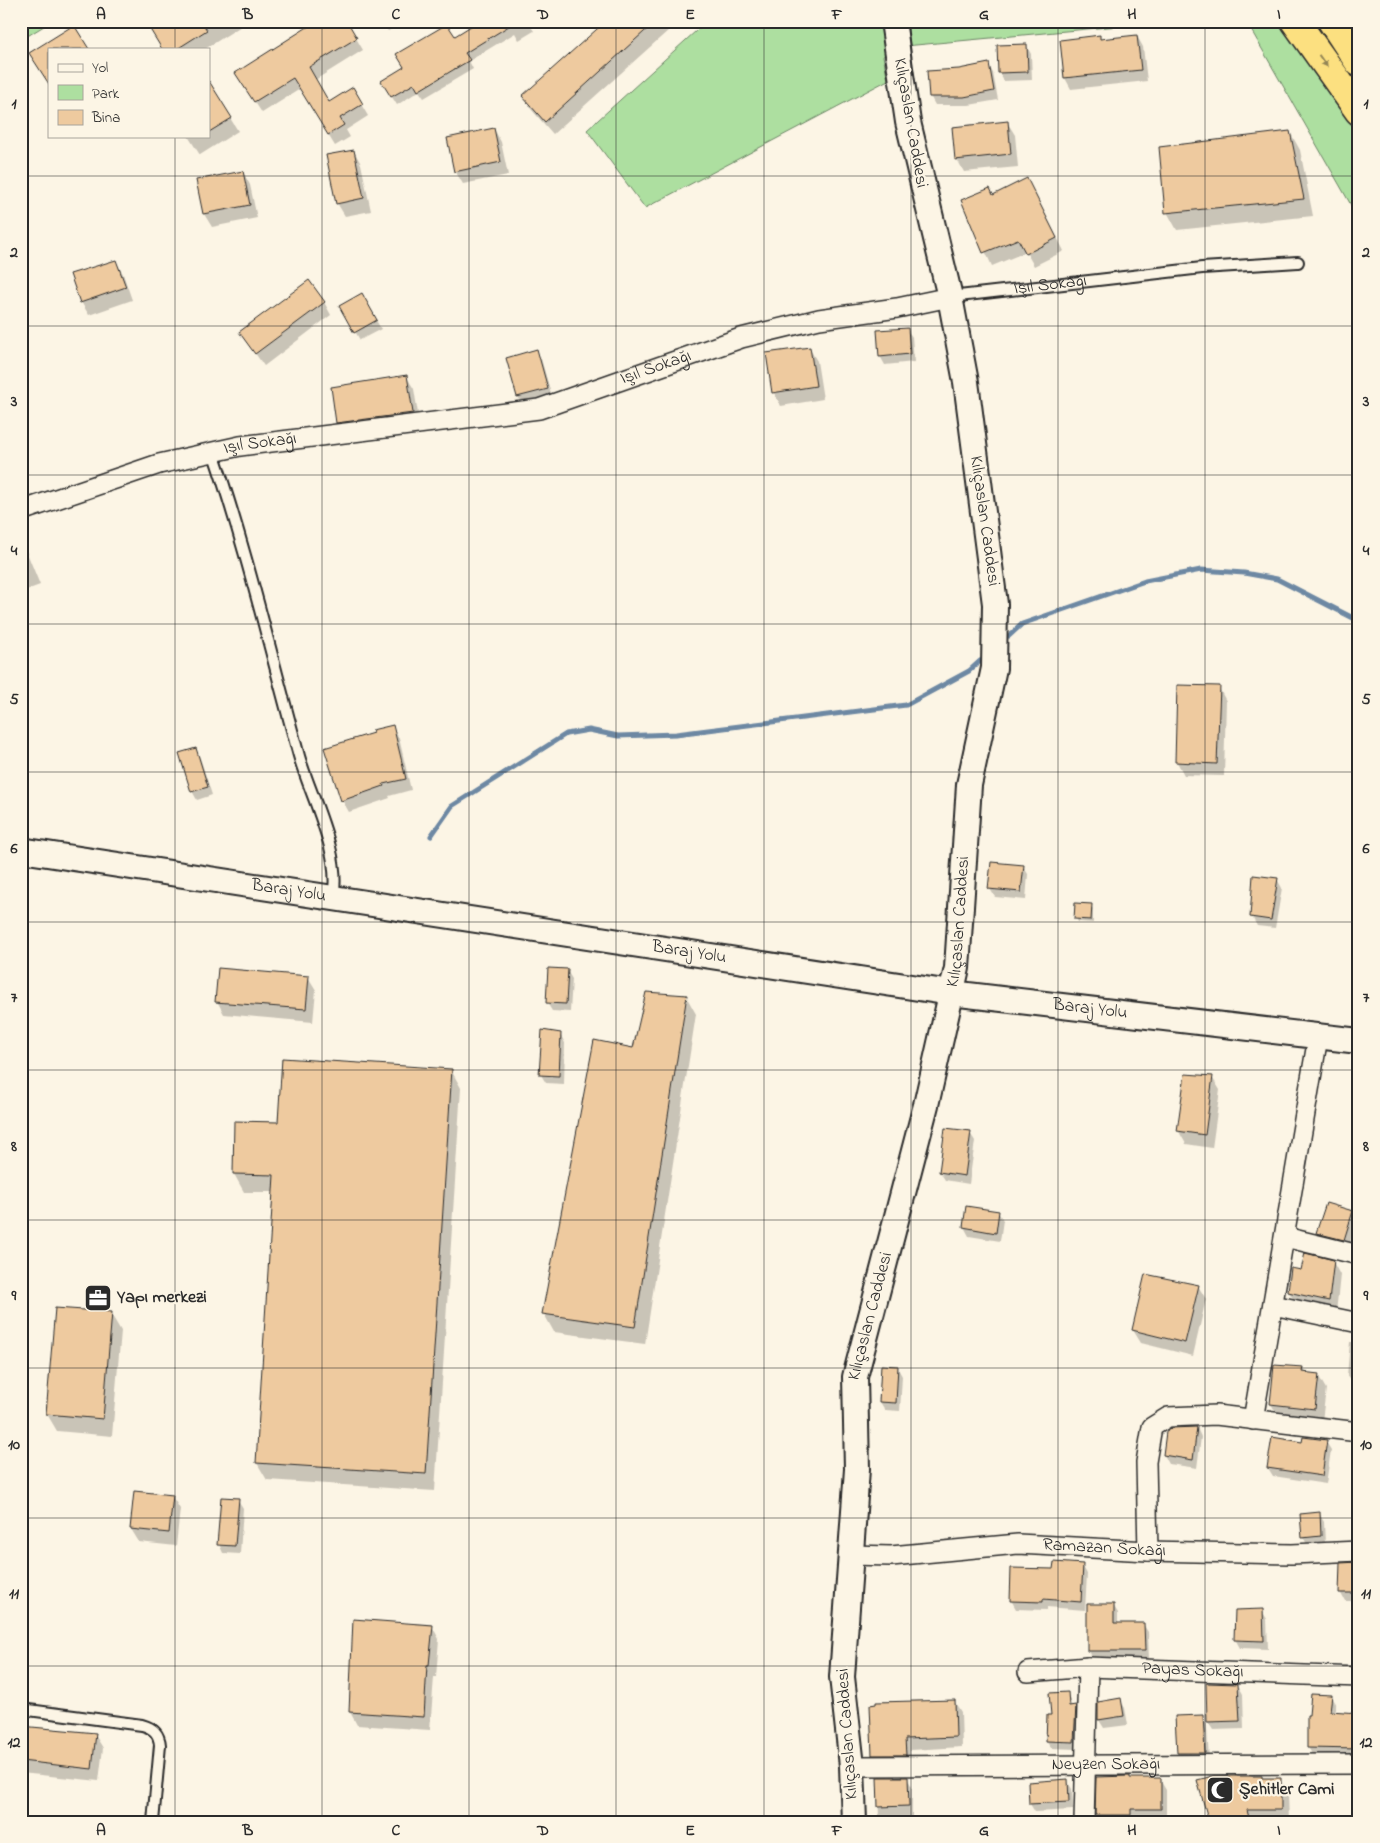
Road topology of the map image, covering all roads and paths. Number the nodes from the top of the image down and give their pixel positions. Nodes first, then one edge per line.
1 (893, 21) edge
2 (1295, 21) edge
3 (1332, 21) edge
4 (1359, 62) edge
5 (1359, 111) edge
6 (1298, 262) dead end
7 (950, 297) junction
8 (213, 452) junction
9 (21, 511) edge
10 (21, 850) edge
11 (333, 898) junction
12 (951, 993) junction
13 (1318, 1037) junction
14 (1359, 1042) edge
15 (1285, 1237) junction
16 (1359, 1255) edge
17 (1274, 1305) junction
18 (1359, 1323) edge
19 (1253, 1420) junction
20 (1359, 1432) edge
21 (1148, 1551) junction
22 (1359, 1551) edge
23 (851, 1555) junction
24 (1088, 1668) junction
25 (1028, 1672) dead end
26 (1359, 1677) edge
27 (21, 1709) edge
28 (1359, 1764) edge
29 (1086, 1765) junction
30 (852, 1766) junction
31 (153, 1822) edge
32 (854, 1822) edge
33 (1084, 1822) edge

1 - 7 street, Kılıçaslan Caddesi
2 -> 5 highway
3 - 4 highway
6 - 7 lane, Işıl Sokağı
7 - 8 street, Işıl Sokağı
7 - 12 street, Kılıçaslan Caddesi
8 - 9 street, Işıl Sokağı
8 - 11 lane
10 - 11 street, Baraj Yolu
11 - 12 street, Baraj Yolu
12 - 13 street, Baraj Yolu
12 - 23 street, Kılıçaslan Caddesi
13 - 14 street, Baraj Yolu
13 - 15 street
15 - 16 street
15 - 17 street
17 - 18 street
17 - 19 street
19 - 20 street
19 - 21 street
21 - 22 street, Ramazan Sokağı
21 - 23 street, Ramazan Sokağı
23 - 30 street, Kılıçaslan Caddesi
24 - 25 street, Payas Sokağı
24 - 26 street, Payas Sokağı
24 - 29 street
27 - 31 lane
28 - 29 street, Neyzen Sokağı
29 - 30 street, Neyzen Sokağı
29 - 33 street
30 - 32 street, Kılıçaslan Caddesi

